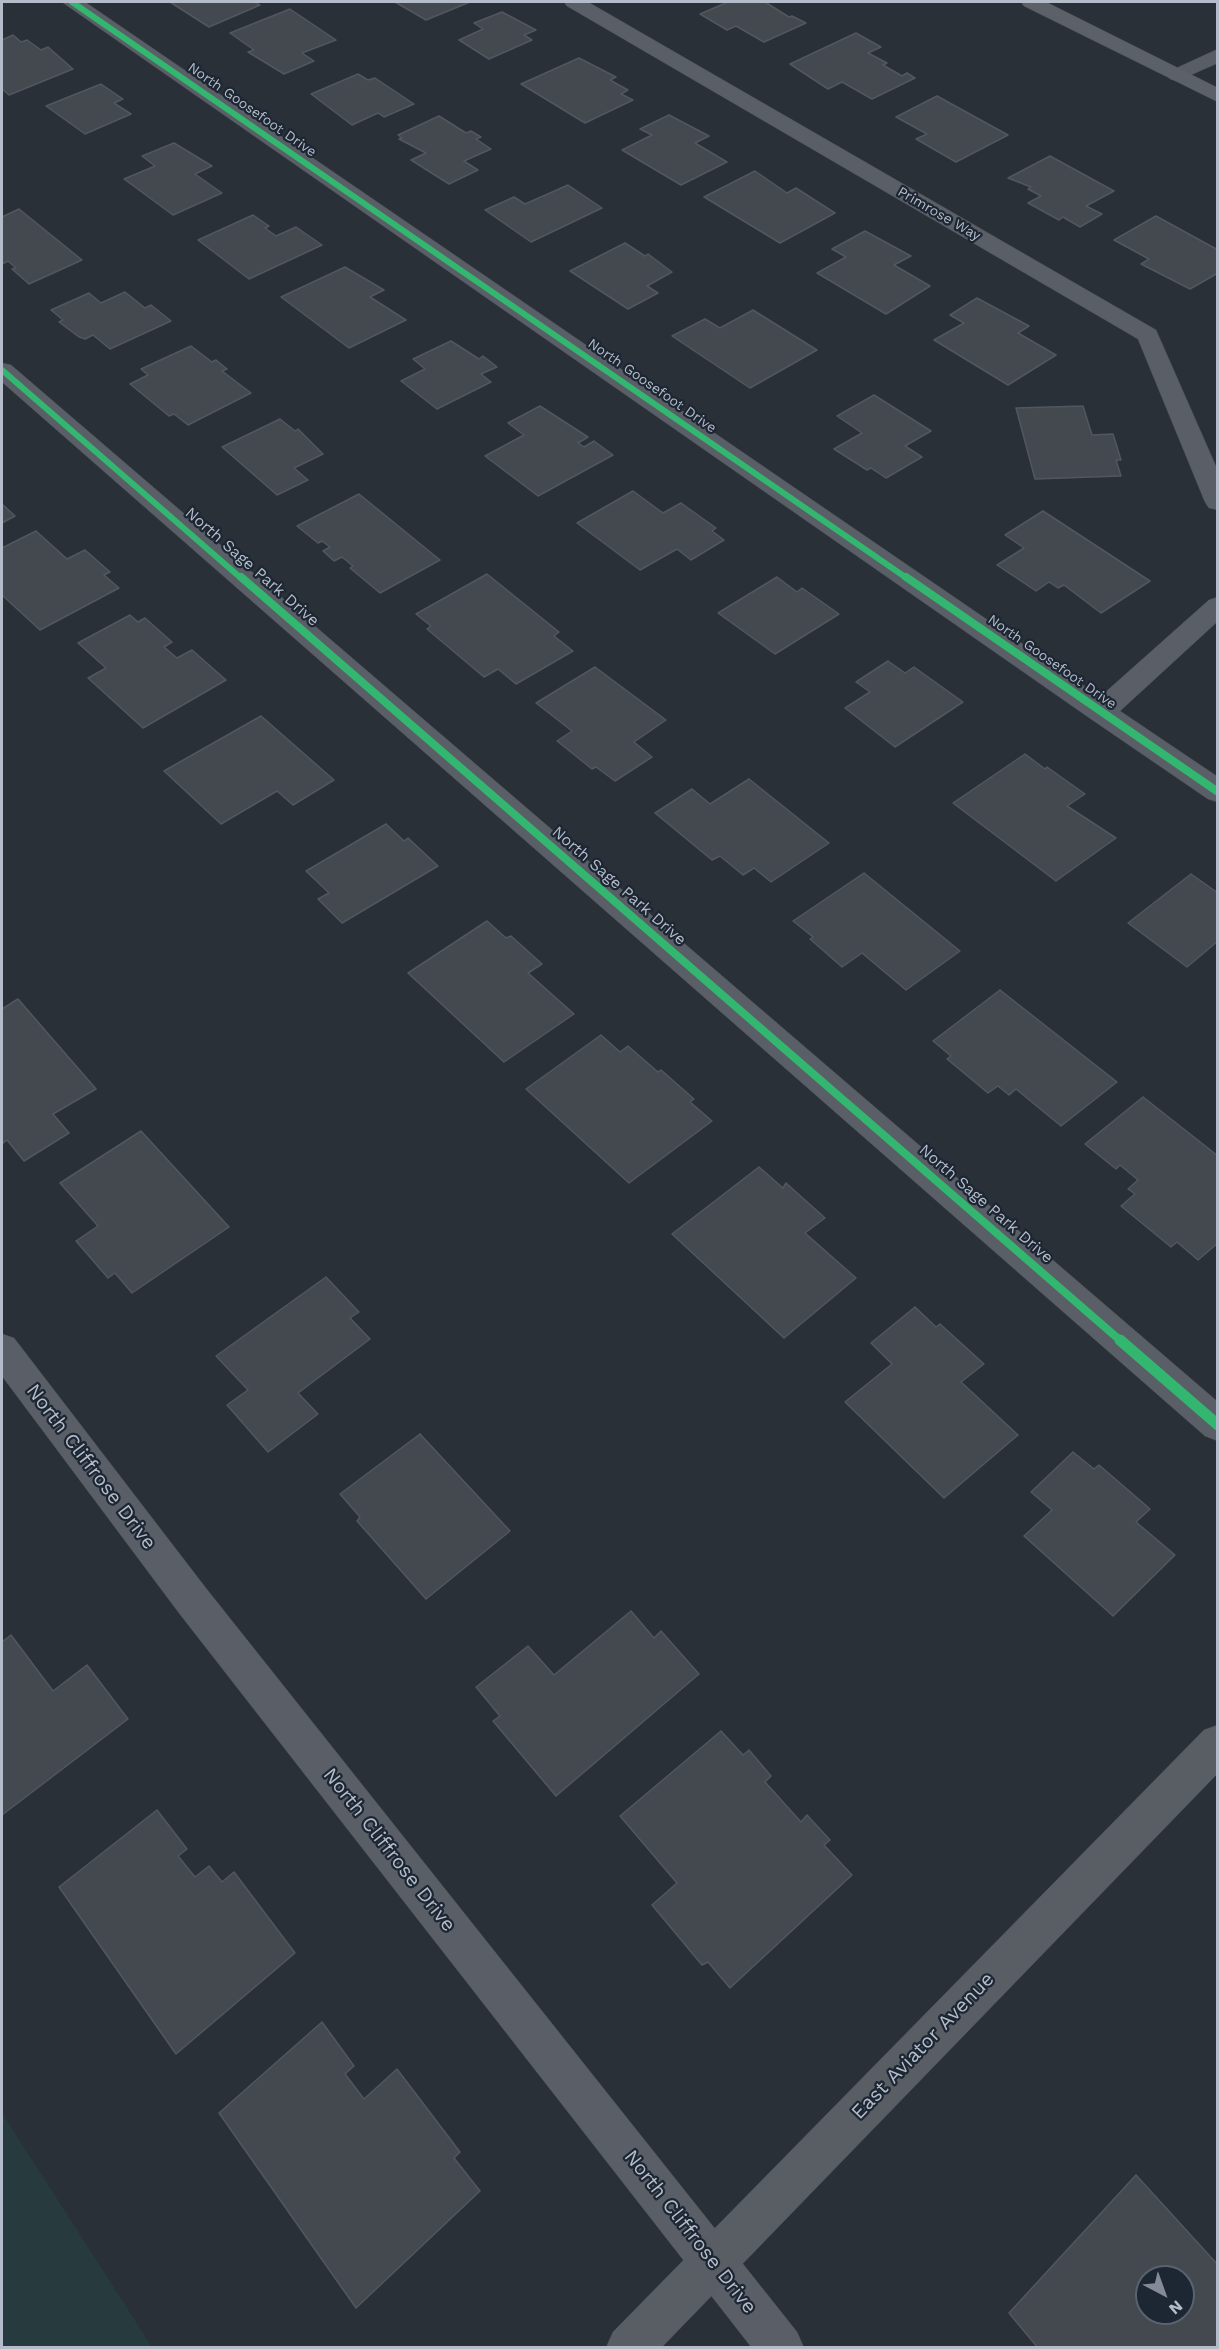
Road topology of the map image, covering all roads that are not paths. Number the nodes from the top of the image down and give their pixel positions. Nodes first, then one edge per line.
1 (72, 2) edge
2 (574, 2) edge
3 (1031, 2) edge
4 (1218, 55) edge
5 (1177, 75) junction
6 (1218, 96) edge
7 (2, 369) edge
8 (1218, 502) edge
9 (1218, 606) edge
10 (1101, 712) junction
11 (1218, 792) edge
12 (2, 1349) edge
13 (1218, 1425) edge
14 (1218, 1744) edge
15 (713, 2262) junction
16 (629, 2348) edge
17 (781, 2348) edge

1 - 10 street, North Goosefoot Drive
2 - 8 street, Primrose Way
3 - 5 main road
4 - 5 street
5 - 6 main road
7 - 13 street, North Sage Park Drive
9 - 10 street
10 - 11 street, North Goosefoot Drive
12 - 15 street, North Cliffrose Drive
14 - 15 street, East Aviator Avenue
15 - 16 street, East Aviator Avenue
15 - 17 street, North Cliffrose Drive

